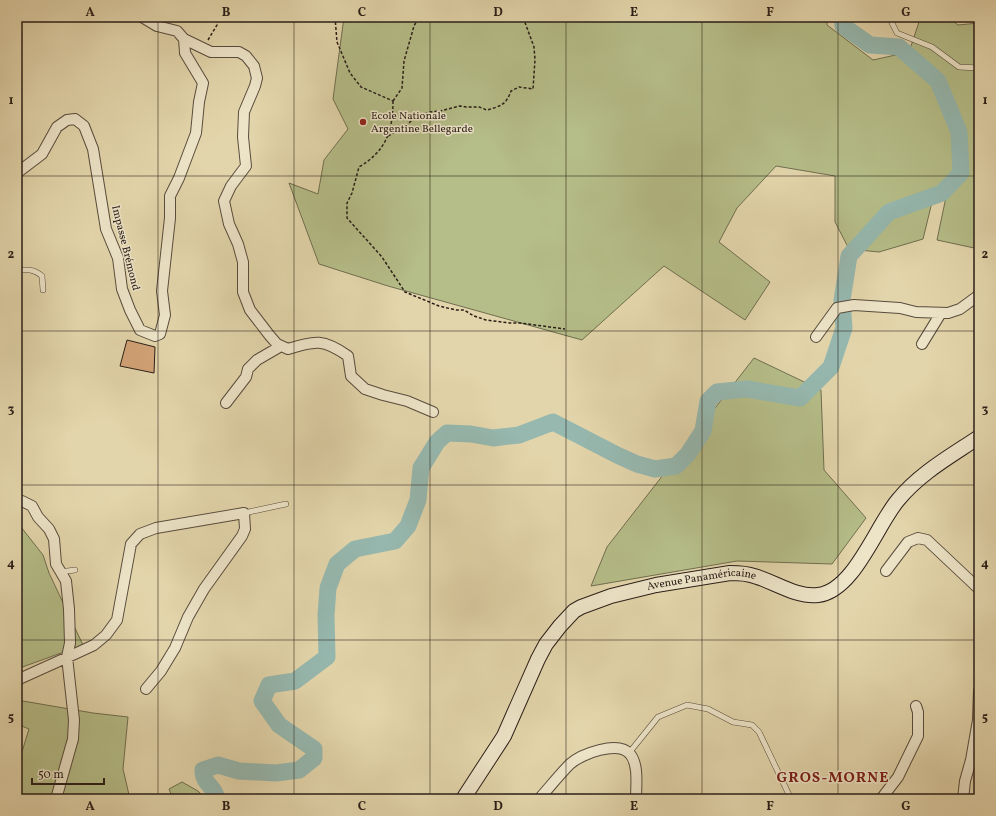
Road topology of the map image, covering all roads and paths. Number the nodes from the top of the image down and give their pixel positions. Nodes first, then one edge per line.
1 (142, 17) edge
2 (218, 17) edge
3 (335, 17) edge
4 (419, 17) edge
5 (523, 17) edge
6 (889, 17) edge
7 (184, 39) junction
8 (199, 46) junction
9 (979, 68) edge
10 (393, 101) junction
11 (388, 136) junction
12 (17, 173) edge
13 (17, 270) edge
14 (43, 290) dead end
15 (979, 295) edge
16 (940, 313) junction
17 (565, 328) dead end
18 (816, 337) dead end
19 (922, 344) dead end
20 (281, 346) junction
21 (226, 403) dead end
22 (432, 412) dead end
23 (979, 437) edge
24 (17, 501) edge
25 (286, 504) dead end
26 (244, 513) junction
27 (75, 570) dead end
28 (886, 571) dead end
29 (60, 572) junction
30 (979, 589) edge
31 (67, 657) junction
32 (17, 680) edge
33 (146, 689) dead end
34 (979, 691) edge
35 (916, 706) dead end
36 (630, 753) junction
37 (56, 799) edge
38 (463, 799) edge
39 (539, 799) edge
40 (636, 799) edge
41 (791, 799) edge
42 (881, 799) edge
43 (963, 799) edge

1 - 7 street
2 - 8 path
3 - 10 path
4 - 10 path
5 - 11 path
6 - 9 lane
7 - 8 street
7 - 12 street, Impasse Brémond
8 - 20 street
10 - 11 path
11 - 17 path
13 - 14 lane
15 - 16 street
16 - 18 street
16 - 19 street
20 - 21 street
20 - 22 street
23 - 38 main road, Avenue Panaméricaine
24 - 29 street
25 - 26 lane
26 - 31 street
26 - 33 street
27 - 29 lane
28 - 30 street
29 - 31 street
31 - 32 street
31 - 37 street
34 - 43 street
35 - 42 street
36 - 39 street
36 - 40 street
36 - 41 lane

